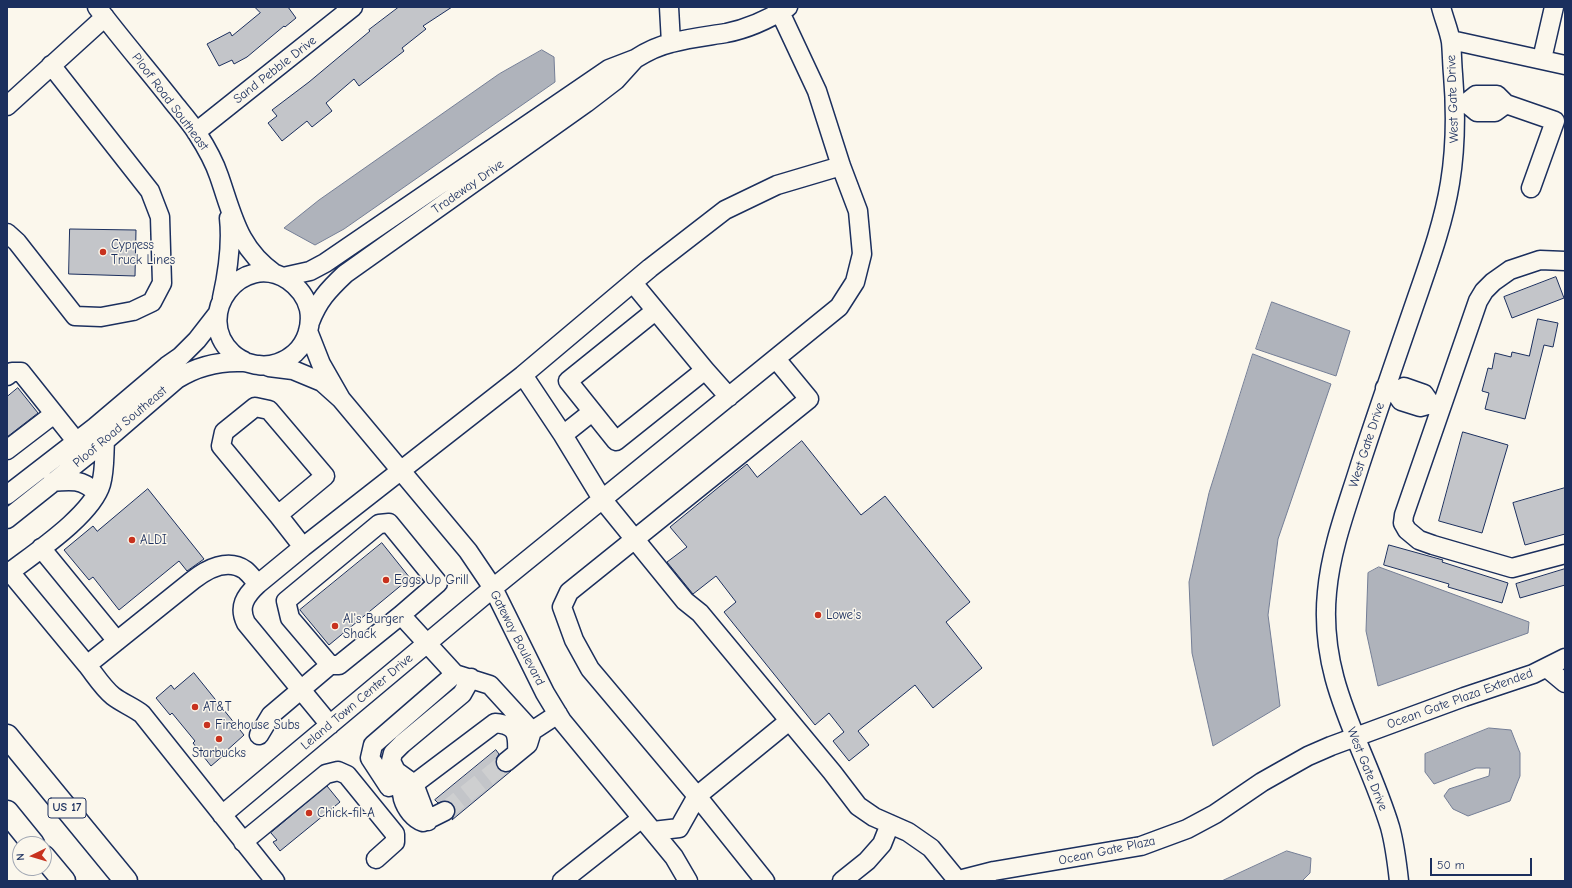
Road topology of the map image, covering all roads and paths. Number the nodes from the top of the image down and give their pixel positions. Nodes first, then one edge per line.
1 (352, 7) edge
2 (669, 7) edge
3 (1441, 7) edge
4 (1554, 7) edge
5 (784, 9) edge
6 (101, 12) edge
7 (1451, 40) junction
8 (671, 43) junction
9 (635, 58) junction
10 (1542, 59) junction
11 (51, 65) junction
12 (1565, 65) edge
13 (1460, 103) junction
14 (7, 106) edge
15 (1560, 123) edge
16 (196, 132) junction
17 (841, 166) junction
18 (1531, 188) dead end
19 (228, 205) junction
20 (7, 233) edge
21 (1565, 261) edge
22 (279, 275) junction
23 (632, 283) junction
24 (220, 306) junction
25 (655, 310) junction
26 (309, 327) junction
27 (776, 359) junction
28 (251, 363) junction
29 (705, 370) junction
30 (523, 375) junction
31 (7, 376) edge
32 (1390, 390) junction
33 (729, 397) junction
34 (340, 399) junction
35 (1436, 406) junction
36 (592, 412) junction
37 (54, 414) junction
38 (563, 435) junction
39 (76, 441) junction
40 (105, 441) junction
41 (7, 450) edge
42 (400, 470) junction
43 (52, 482) junction
44 (97, 493) junction
45 (7, 495) edge
46 (602, 499) junction
47 (278, 515) junction
48 (7, 519) edge
49 (329, 527) junction
50 (635, 538) junction
51 (302, 547) junction
52 (41, 548) junction
53 (349, 549) junction
54 (1565, 554) edge
55 (258, 584) junction
56 (493, 588) junction
57 (401, 615) junction
58 (117, 641) junction
59 (427, 644) junction
60 (1565, 658) edge
61 (87, 665) junction
62 (330, 665) junction
63 (1547, 668) junction
64 (463, 676) junction
65 (1565, 683) edge
66 (301, 690) junction
67 (558, 714) junction
68 (790, 721) junction
69 (330, 725) junction
70 (532, 731) junction
71 (259, 735) dead end
72 (7, 736) edge
73 (1354, 737) junction
74 (7, 741) edge
75 (26, 760) junction
76 (396, 786) junction
77 (697, 796) junction
78 (7, 812) edge
79 (445, 812) tunnel mouth
80 (222, 815) junction
81 (647, 824) junction
82 (890, 824) junction
83 (26, 836) edge
84 (243, 842) junction
85 (376, 859) dead end
86 (53, 868) edge
87 (69, 881) edge
88 (126, 881) edge
89 (275, 881) edge
90 (562, 881) edge
91 (688, 881) edge
92 (765, 881) edge
93 (842, 881) edge
94 (957, 881) edge
95 (1399, 881) edge

1 - 16 street, Sand Pebble Drive
2 - 8 street
3 - 7 street, West Gate Drive
4 - 10 street
5 - 8 street, Tradeway Drive
5 - 17 street, Leland Town Center Drive
6 - 11 street
6 - 16 street, Ploof Road Southeast
7 - 10 street
7 - 13 street, West Gate Drive
8 - 9 street, Tradeway Drive
9 - 22 street, Tradeway Drive
9 - 26 street, Tradeway Drive
10 - 12 street
11 - 14 street
11 - 20 street
13 - 15 street
13 - 32 street, West Gate Drive
15 - 18 street
16 - 19 street, Ploof Road Southeast
17 - 23 street
17 - 27 street, Leland Town Center Drive
19 - 22 street, Ploof Road Southeast
19 - 24 street, Ploof Road Southeast
21 - 35 street
22 - 24 street
22 - 26 street
23 - 25 street
23 - 30 street
24 - 28 street
24 - 39 street, Ploof Road Southeast
25 - 29 street
25 - 36 street
26 - 28 street
26 - 34 street
27 - 33 street, Leland Town Center Drive
27 - 50 street
28 - 34 street
28 - 40 street, Ploof Road Southeast
29 - 33 street
29 - 36 street
30 - 38 street
30 - 42 street
31 - 37 street
32 - 35 street
32 - 73 street, West Gate Drive
33 - 46 street, Leland Town Center Drive
34 - 42 street, Gateway Boulevard
35 - 54 street
36 - 38 street
37 - 39 street
37 - 41 street
38 - 46 street
39 - 45 street, Ploof Road Southeast
40 - 43 street, Ploof Road Southeast
40 - 44 street
42 - 49 street
42 - 56 street, Gateway Boulevard
43 - 44 street
43 - 48 street, Ploof Road Southeast
44 - 52 street
46 - 50 street
46 - 56 street, Leland Town Center Drive
47 - 47 street
47 - 51 street
49 - 51 street
49 - 53 street
50 - 68 street
50 - 77 street
51 - 55 street
52 - 58 street
52 - 61 street
53 - 57 street
53 - 62 street
55 - 58 street
55 - 66 street
56 - 59 street, Leland Town Center Drive
56 - 67 street, Gateway Boulevard
57 - 59 street
57 - 62 street
58 - 61 street
59 - 64 street
59 - 69 street, Leland Town Center Drive
60 - 63 street, Ocean Gate Plaza Extended
61 - 80 street
62 - 66 street
63 - 65 street
63 - 73 street, Ocean Gate Plaza Extended
64 - 70 street
64 - 76 street
64 - 76 street
66 - 69 street
66 - 71 street
67 - 70 street
67 - 81 street, Gateway Boulevard
68 - 77 street
68 - 82 street
69 - 80 street, Leland Town Center Drive
70 - 76 street
72 - 75 highway, US 17
73 - 94 street, Ocean Gate Plaza
73 - 95 street, West Gate Drive
74 - 75 highway
75 - 88 highway, US 17
76 - 79 street
77 - 81 street
77 - 92 street
78 - 83 highway
80 - 84 street
81 - 90 street
81 - 91 street, Gateway Boulevard
82 - 93 street
82 - 94 street
84 - 85 street
84 - 89 street
86 - 87 highway

